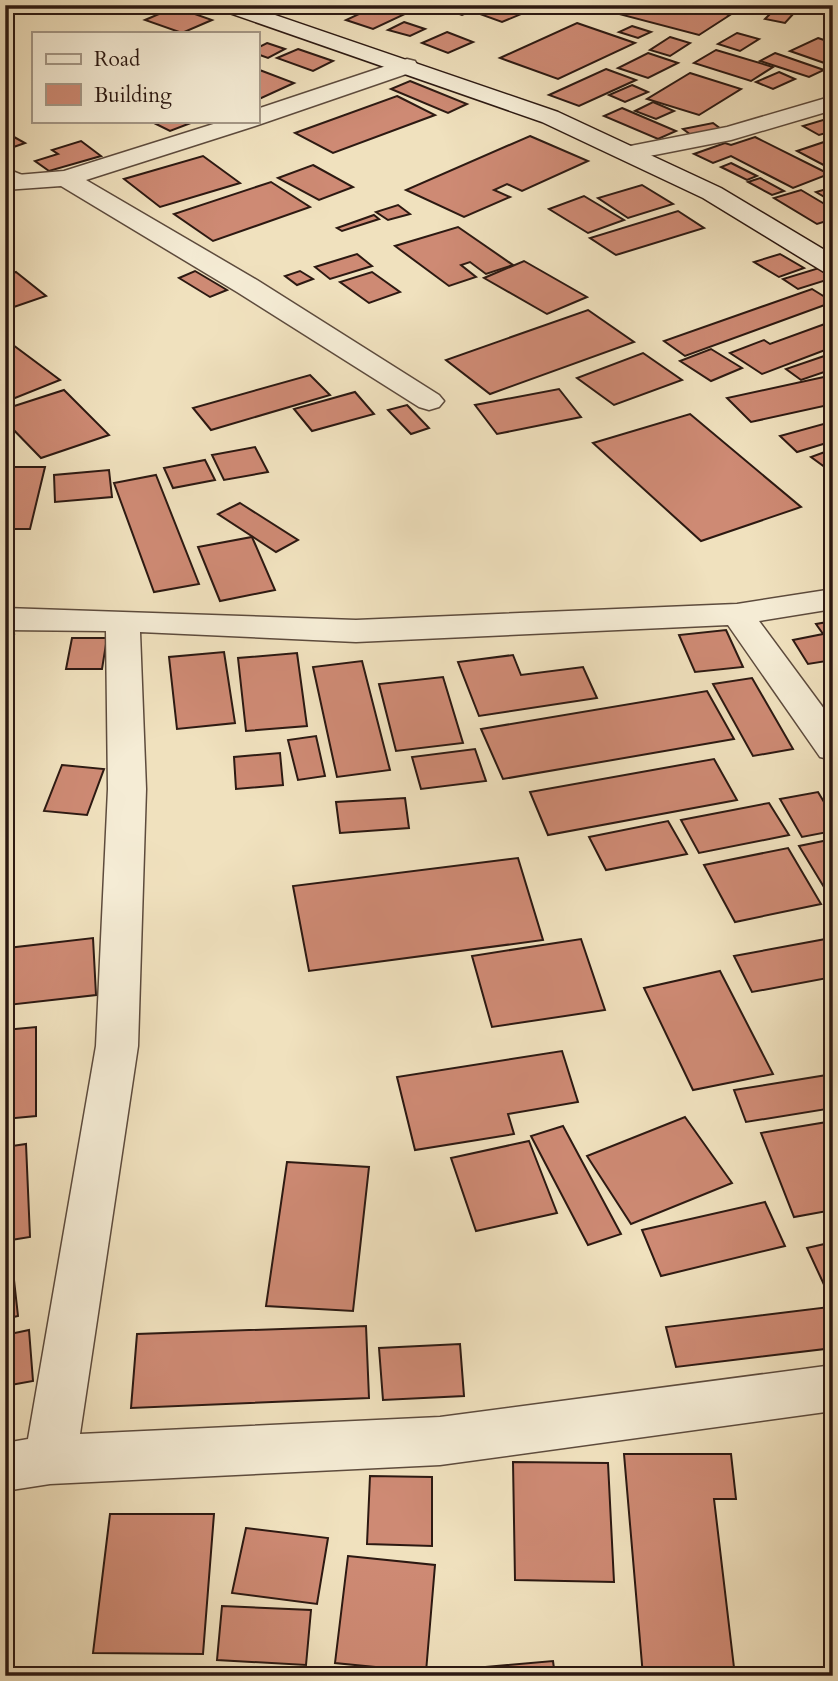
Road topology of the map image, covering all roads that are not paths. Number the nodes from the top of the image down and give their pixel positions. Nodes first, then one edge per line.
1 (241, 7) edge
2 (407, 66) junction
3 (833, 103) edge
4 (259, 116) edge
5 (244, 122) edge
6 (629, 153) junction
7 (66, 178) junction
8 (11, 179) edge
9 (833, 266) edge
10 (429, 401) dead end
11 (833, 599) edge
12 (737, 614) junction
13 (5, 619) edge
14 (123, 621) junction
15 (833, 748) edge
16 (833, 1388) edge
17 (28, 1464) edge

1 - 2 street
2 - 4 street
2 - 6 street
3 - 6 street
5 - 7 street
6 - 9 street
7 - 8 street
7 - 10 street
11 - 12 street
12 - 14 street
12 - 15 street
13 - 14 street
14 - 17 street
16 - 17 street

